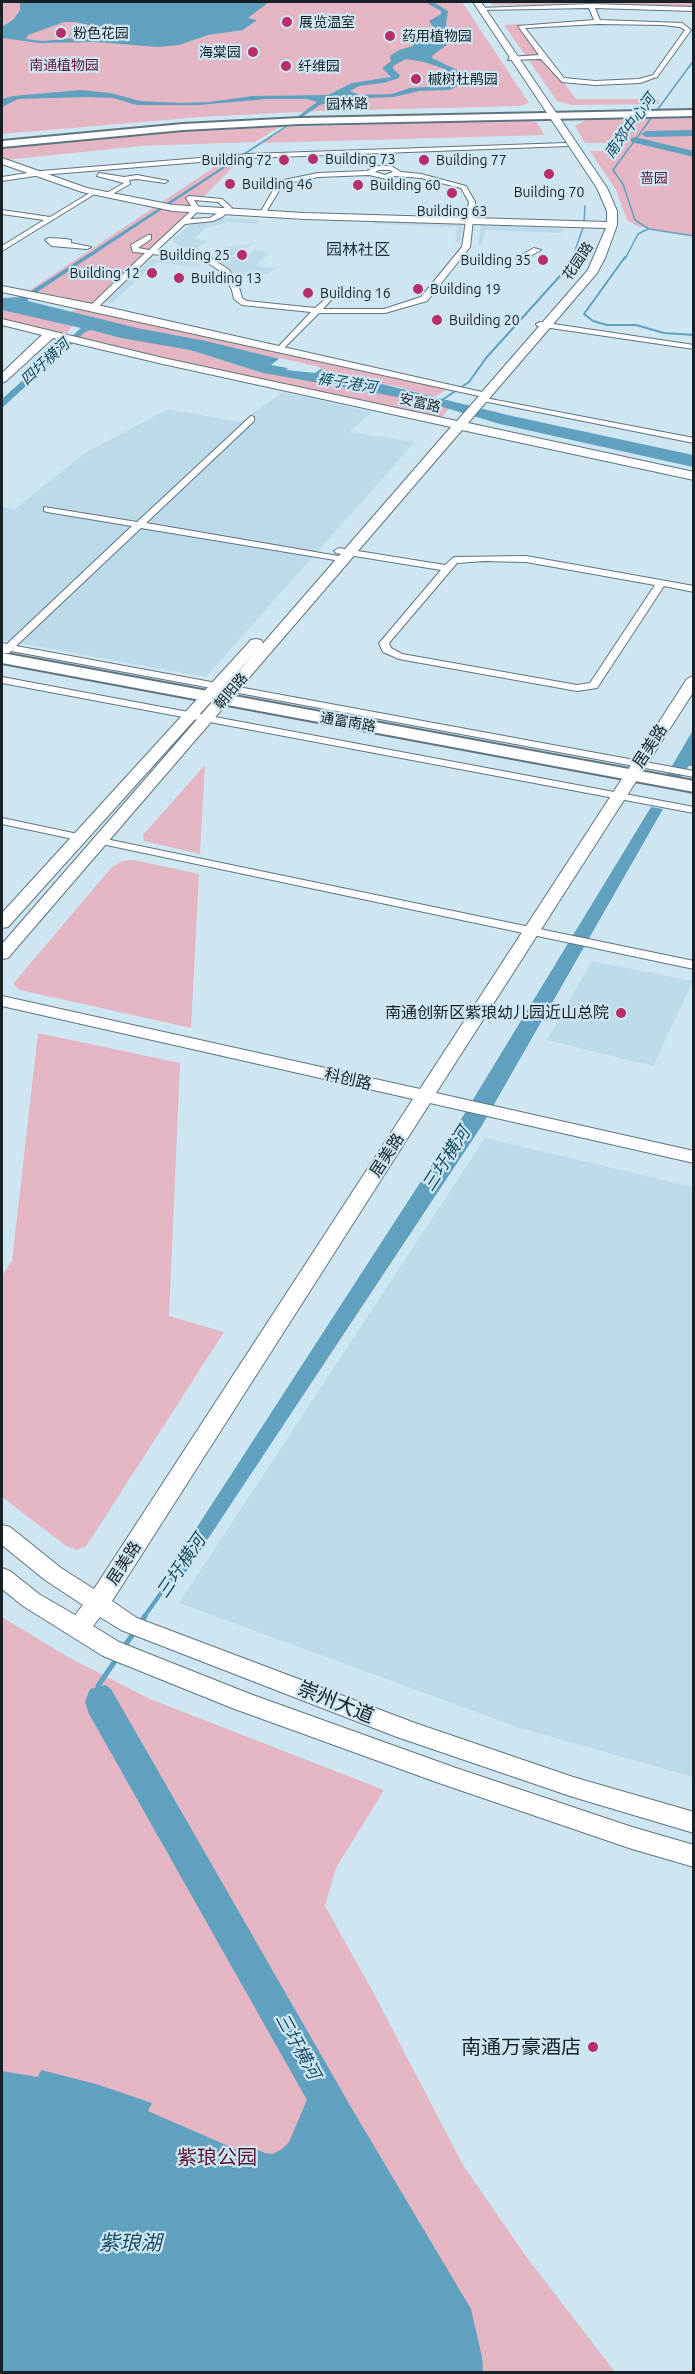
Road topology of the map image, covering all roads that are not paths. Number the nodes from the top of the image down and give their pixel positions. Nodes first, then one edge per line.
1 (472, 2) edge
2 (479, 4) edge
3 (591, 6) junction
4 (693, 9) edge
5 (598, 22) junction
6 (543, 57) junction
7 (513, 58) junction
8 (693, 108) edge
9 (658, 111) junction
10 (550, 112) junction
11 (693, 113) edge
12 (298, 118) junction
13 (2, 139) edge
14 (2, 144) edge
15 (566, 145) junction
16 (378, 150) junction
17 (2, 160) edge
18 (381, 168) junction
19 (369, 173) junction
20 (34, 174) junction
21 (397, 174) junction
22 (99, 175) dead end
23 (2, 179) edge
24 (95, 192) junction
25 (107, 195) junction
26 (196, 209) junction
27 (226, 211) junction
28 (2, 212) edge
29 (263, 213) junction
30 (50, 219) junction
31 (470, 221) junction
32 (183, 222) junction
33 (607, 225) junction
34 (22, 236) junction
35 (148, 237) dead end
36 (87, 247) dead end
37 (2, 249) edge
38 (537, 250) dead end
39 (150, 253) junction
40 (520, 258) dead end
41 (2, 289) edge
42 (328, 299) dead end
43 (93, 307) junction
44 (318, 310) junction
45 (2, 322) edge
46 (544, 324) junction
47 (51, 333) junction
48 (693, 347) edge
49 (282, 348) junction
50 (2, 379) edge
51 (477, 399) junction
52 (251, 419) dead end
53 (458, 421) junction
54 (693, 441) edge
55 (693, 476) edge
56 (47, 509) dead end
57 (139, 524) junction
58 (342, 556) junction
59 (447, 568) junction
60 (661, 583) junction
61 (693, 589) edge
62 (3, 651) edge
63 (2, 667) edge
64 (693, 679) edge
65 (2, 680) edge
66 (212, 702) junction
67 (693, 774) edge
68 (628, 780) junction
69 (693, 788) edge
70 (693, 796) edge
71 (693, 810) edge
72 (2, 822) edge
73 (78, 837) junction
74 (100, 841) junction
75 (2, 923) edge
76 (531, 931) junction
77 (2, 954) edge
78 (693, 965) edge
79 (2, 1001) edge
80 (425, 1097) junction
81 (693, 1158) edge
82 (2, 1533) edge
83 (2, 1577) edge
84 (98, 1603) junction
85 (78, 1629) junction
86 (693, 1822) edge
87 (693, 1856) edge

1 - 7 main road, 花园路
2 - 3 street
2 - 7 main road, 花园路
3 - 4 street
3 - 5 street
5 - 6 street
5 - 6 street
6 - 7 street
7 - 10 main road, 花园路
8 - 9 main road, 园林路
9 - 10 main road, 园林路
9 - 11 main road, 园林路
10 - 12 main road, 园林路
10 - 15 main road, 花园路
10 - 33 main road, 花园路
12 - 13 main road, 园林路
12 - 14 main road, 园林路
15 - 16 street
15 - 33 main road, 花园路
16 - 18 street
16 - 20 street
17 - 20 main road
18 - 19 street
18 - 21 street
19 - 21 street
19 - 29 street
20 - 23 street
20 - 24 main road
21 - 31 street
22 - 25 street
24 - 25 main road
24 - 30 street
25 - 26 main road
26 - 27 main road
26 - 32 street
27 - 29 main road
27 - 32 street
28 - 30 street
29 - 31 main road
30 - 34 street
31 - 33 main road
31 - 44 street
32 - 39 street
33 - 46 main road, 花园路
34 - 36 street
34 - 37 street
35 - 39 street
38 - 40 street
39 - 43 street
39 - 44 street
41 - 43 main road
42 - 44 street
43 - 49 main road
44 - 49 street
45 - 47 main road, 安富路
46 - 48 street
46 - 51 main road, 花园路
47 - 50 main road
47 - 53 main road, 安富路
49 - 51 main road
51 - 53 main road, 花园路
51 - 54 street
52 - 57 street
53 - 55 main road, 安富路
53 - 58 main road, 朝阳路
56 - 57 street
57 - 58 street
57 - 62 street
58 - 59 street
58 - 66 main road, 朝阳路
59 - 60 street
59 - 60 street
60 - 61 street
62 - 66 main road, 通富南路
63 - 66 main road, 通富南路
64 - 68 main road, 居美路
65 - 66 street
66 - 68 main road, 通富南路
66 - 73 main road, 朝阳路
66 - 74 main road, 朝阳路
67 - 68 street
68 - 69 main road, 通富南路
68 - 70 main road, 通富南路
68 - 71 street
68 - 76 main road, 居美路
72 - 73 street
73 - 75 main road, 朝阳路
74 - 76 street
74 - 77 main road, 朝阳路
76 - 78 street
76 - 80 main road, 居美路
79 - 80 main road, 科创路
80 - 81 main road, 科创路
80 - 84 main road, 居美路
82 - 84 main road, 崇州大道
83 - 85 main road, 崇州大道
84 - 85 main road, 居美路
84 - 86 main road, 崇州大道
85 - 87 main road, 崇州大道

